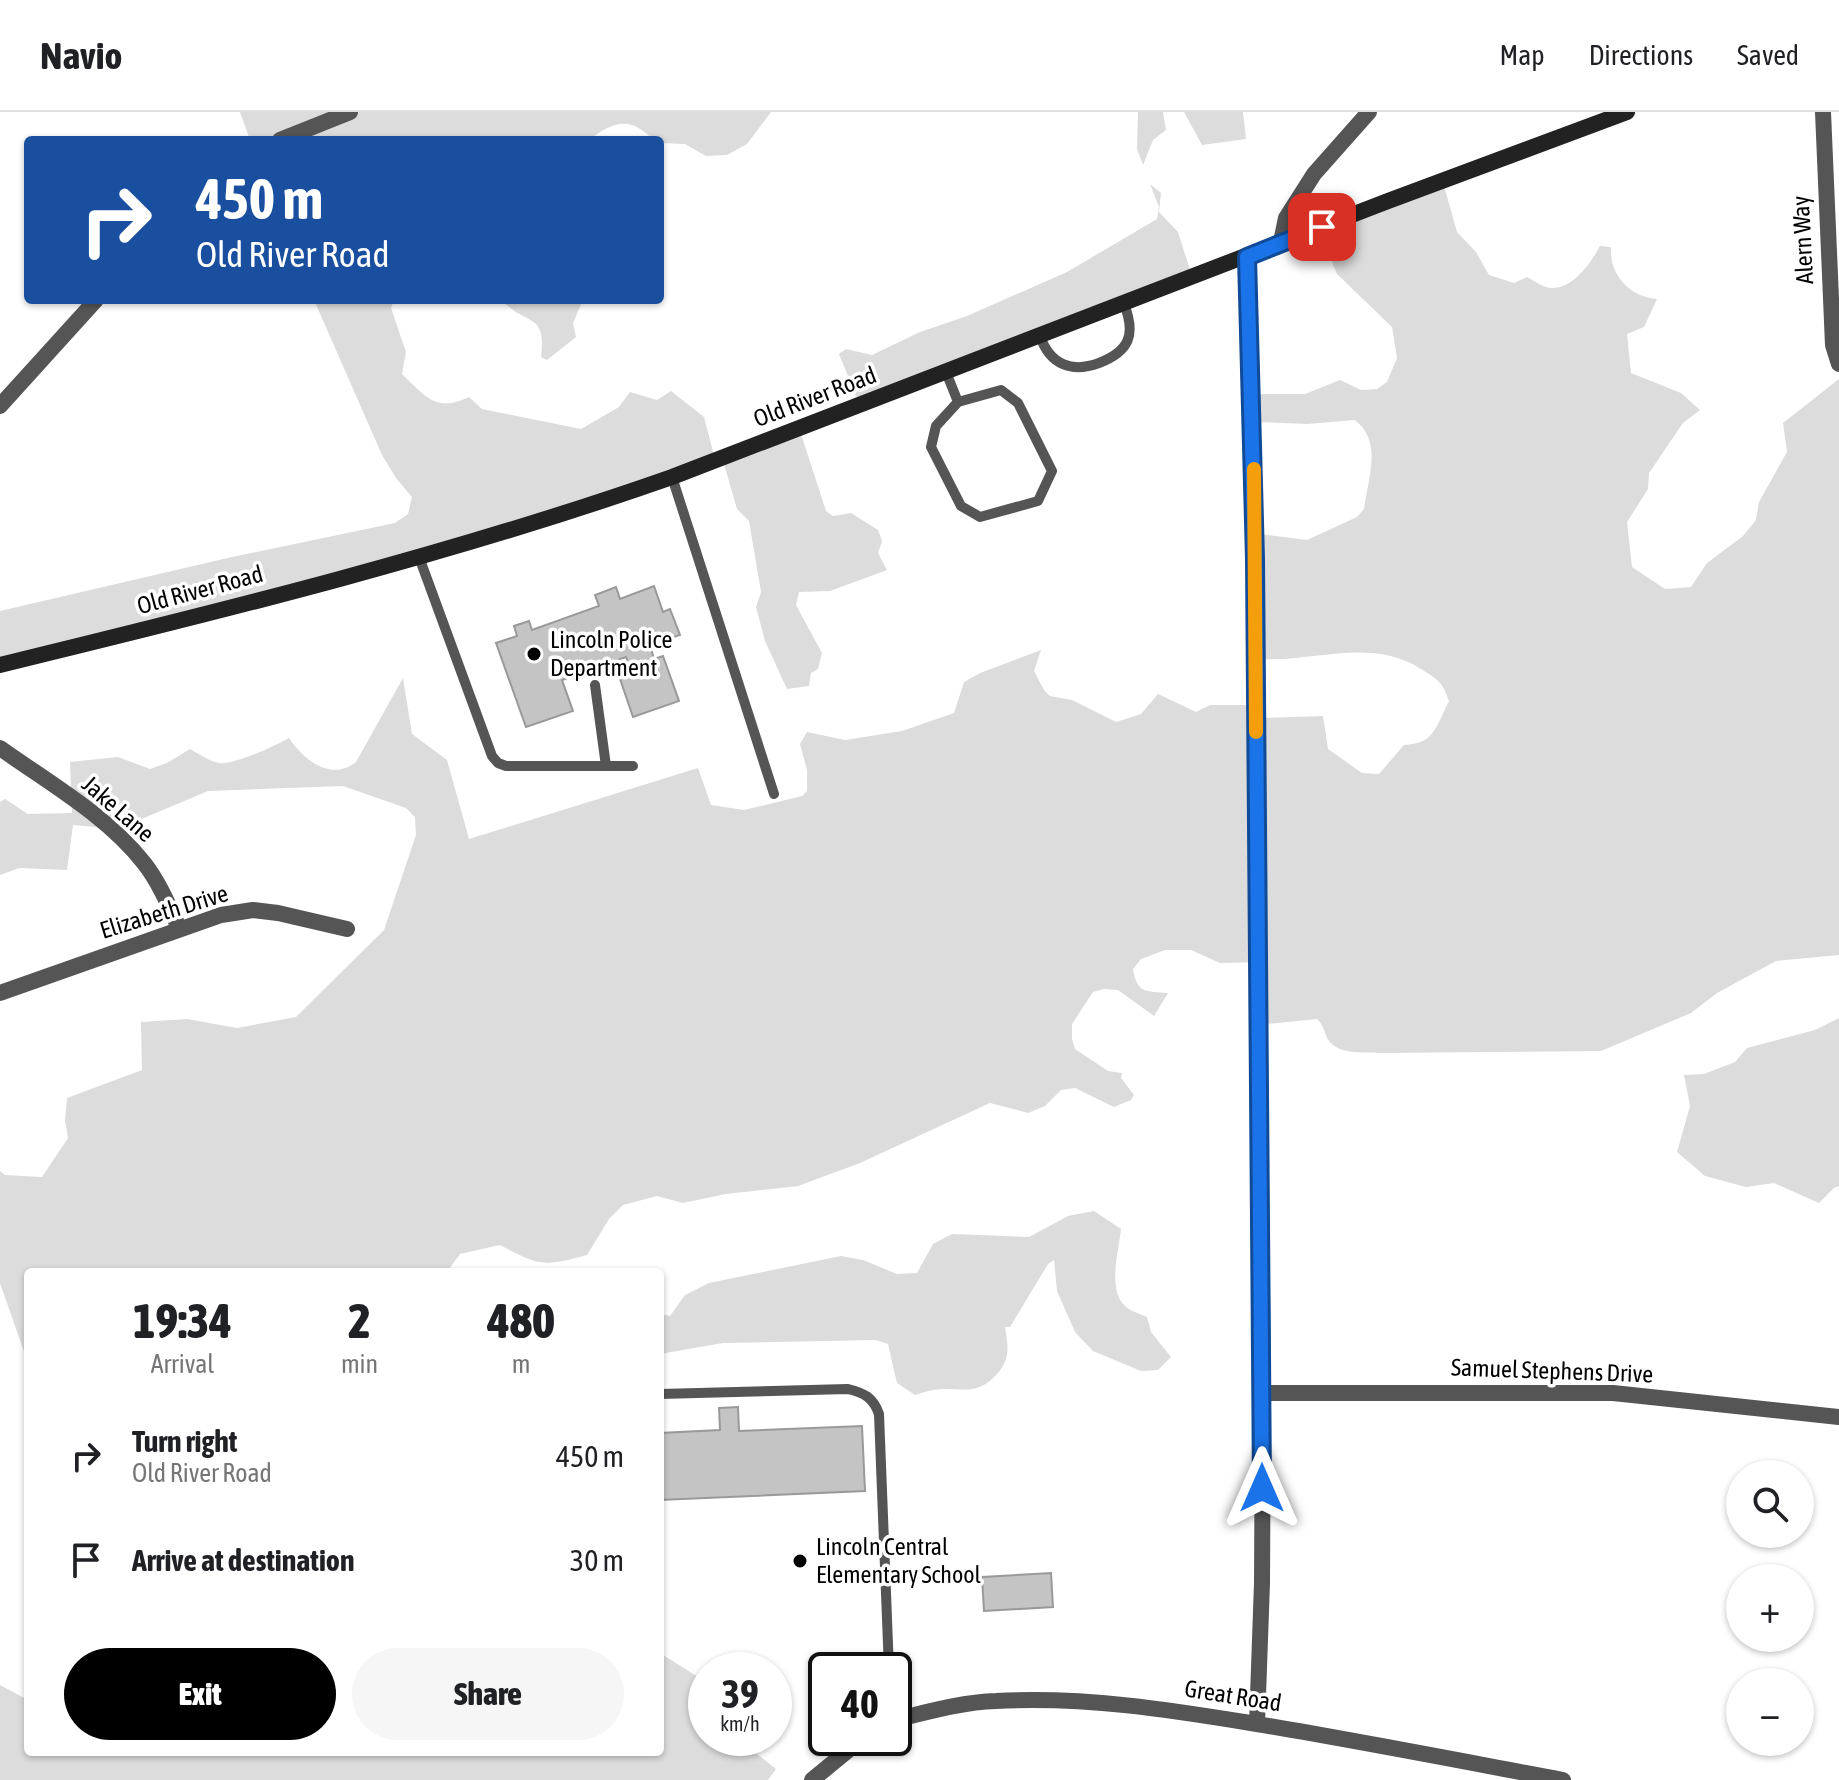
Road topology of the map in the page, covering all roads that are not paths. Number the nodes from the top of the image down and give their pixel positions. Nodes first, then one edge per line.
1 (350, 112) edge
2 (1369, 112) edge
3 (1627, 112) edge
4 (1823, 112) edge
5 (290, 136) edge
6 (1281, 242) junction
7 (1247, 257) junction
8 (92, 304) edge
9 (1124, 304) junction
10 (1040, 336) junction
11 (1839, 364) edge
12 (946, 372) junction
13 (958, 402) junction
14 (0, 406) edge
15 (672, 477) junction
16 (419, 557) junction
17 (0, 665) edge
18 (595, 685) dead end
19 (0, 748) edge
20 (606, 766) junction
21 (633, 766) dead end
22 (774, 794) dead end
23 (179, 928) junction
24 (347, 929) dead end
25 (0, 993) edge
26 (1263, 1393) junction
27 (664, 1394) edge
28 (1839, 1417) edge
29 (888, 1652) edge
30 (912, 1717) edge
31 (1257, 1724) junction
32 (841, 1756) edge
33 (1538, 1778) edge
34 (812, 1780) edge
35 (1563, 1780) edge

1 - 5 street
2 - 6 street
3 - 6 main road, Old River Road
4 - 11 street, Alern Way
6 - 7 main road, Old River Road
7 - 9 main road, Old River Road
7 - 26 street
8 - 14 street
9 - 10 main road, Old River Road
9 - 10 lane
10 - 12 main road, Old River Road
12 - 13 lane
12 - 15 main road, Old River Road
13 - 13 lane
15 - 16 main road, Old River Road
15 - 22 lane
16 - 17 main road, Old River Road
16 - 20 lane
18 - 20 lane
19 - 23 street, Jake Lane
20 - 21 lane
23 - 24 street, Elizabeth Drive
23 - 25 street, Elizabeth Drive
26 - 28 street, Samuel Stephens Drive
26 - 31 street
27 - 29 lane
30 - 31 street, Great Road
31 - 33 street, Great Road
32 - 34 street
33 - 35 street, Great Road

